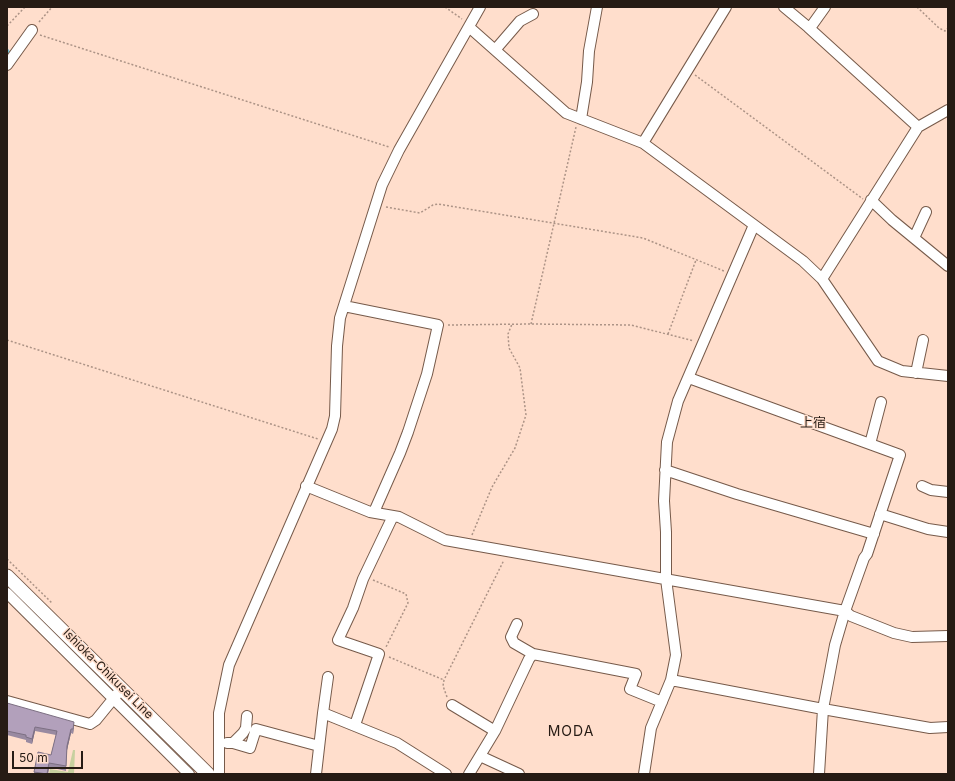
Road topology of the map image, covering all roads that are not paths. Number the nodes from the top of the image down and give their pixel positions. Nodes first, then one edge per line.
1 (480, 7) edge
2 (597, 7) edge
3 (726, 7) edge
4 (784, 7) edge
5 (825, 7) edge
6 (533, 14) dead end
7 (469, 27) junction
8 (810, 28) junction
9 (32, 30) road end
10 (495, 50) junction
11 (7, 66) edge
12 (948, 110) edge
13 (579, 118) junction
14 (918, 127) junction
15 (643, 143) junction
16 (870, 202) junction
17 (926, 212) dead end
18 (754, 225) junction
19 (914, 238) junction
20 (948, 266) edge
21 (822, 279) junction
22 (344, 306) junction
23 (923, 340) dead end
24 (916, 373) junction
25 (948, 376) edge
26 (689, 378) junction
27 (881, 402) dead end
28 (870, 444) junction
29 (665, 470) junction
30 (306, 486) junction
31 (922, 486) dead end
32 (948, 492) edge
33 (374, 512) junction
34 (880, 514) junction
35 (393, 516) junction
36 (948, 532) edge
37 (874, 534) junction
38 (7, 576) edge
39 (666, 579) junction
40 (7, 593) edge
41 (845, 611) junction
42 (517, 624) dead end
43 (948, 636) edge
44 (533, 654) junction
45 (328, 677) dead end
46 (671, 680) junction
47 (118, 693) junction
48 (7, 701) edge
49 (662, 702) junction
50 (452, 705) road end
51 (823, 709) junction
52 (323, 713) junction
53 (247, 716) dead end
54 (355, 725) junction
55 (948, 727) edge
56 (495, 732) junction
57 (232, 743) junction
58 (219, 744) junction
59 (319, 746) junction
60 (480, 756) junction
61 (189, 774) edge
62 (208, 774) edge
63 (219, 774) edge
64 (316, 774) edge
65 (446, 774) edge
66 (470, 774) edge
67 (519, 774) edge
68 (644, 774) edge
69 (819, 774) edge

1 - 7 street
2 - 13 street
3 - 15 street
4 - 8 street
5 - 8 street
6 - 10 street
7 - 10 street
7 - 22 street
8 - 14 street
9 - 11 street
10 - 13 street
12 - 14 street
13 - 15 street
14 - 16 street
15 - 18 street
16 - 19 street
16 - 21 street
17 - 19 street
18 - 21 street
18 - 26 street
19 - 20 street
21 - 24 street
22 - 30 street
22 - 33 street
23 - 24 street
24 - 25 street
26 - 28 street
26 - 29 street
27 - 28 street
28 - 34 street
29 - 37 street
29 - 39 street
30 - 33 street
30 - 58 street
31 - 32 street
33 - 35 street
34 - 36 street
34 - 37 street
35 - 39 street
35 - 54 street
37 - 41 street
38 - 47 main road, Ishioka-Chikusei Line
39 - 41 street
39 - 46 street
40 - 47 street
41 - 43 street
41 - 51 street
42 - 44 street
44 - 49 street
44 - 56 street
45 - 52 street
46 - 49 street
46 - 51 street
47 - 48 street
47 - 61 street
47 - 62 main road, Ishioka-Chikusei Line
49 - 68 street
50 - 56 street
51 - 55 street
51 - 69 street
52 - 54 street
52 - 59 street
53 - 57 street
54 - 65 street
56 - 60 street
57 - 58 street
57 - 59 street
58 - 63 street
59 - 64 street
60 - 66 street
60 - 67 street

